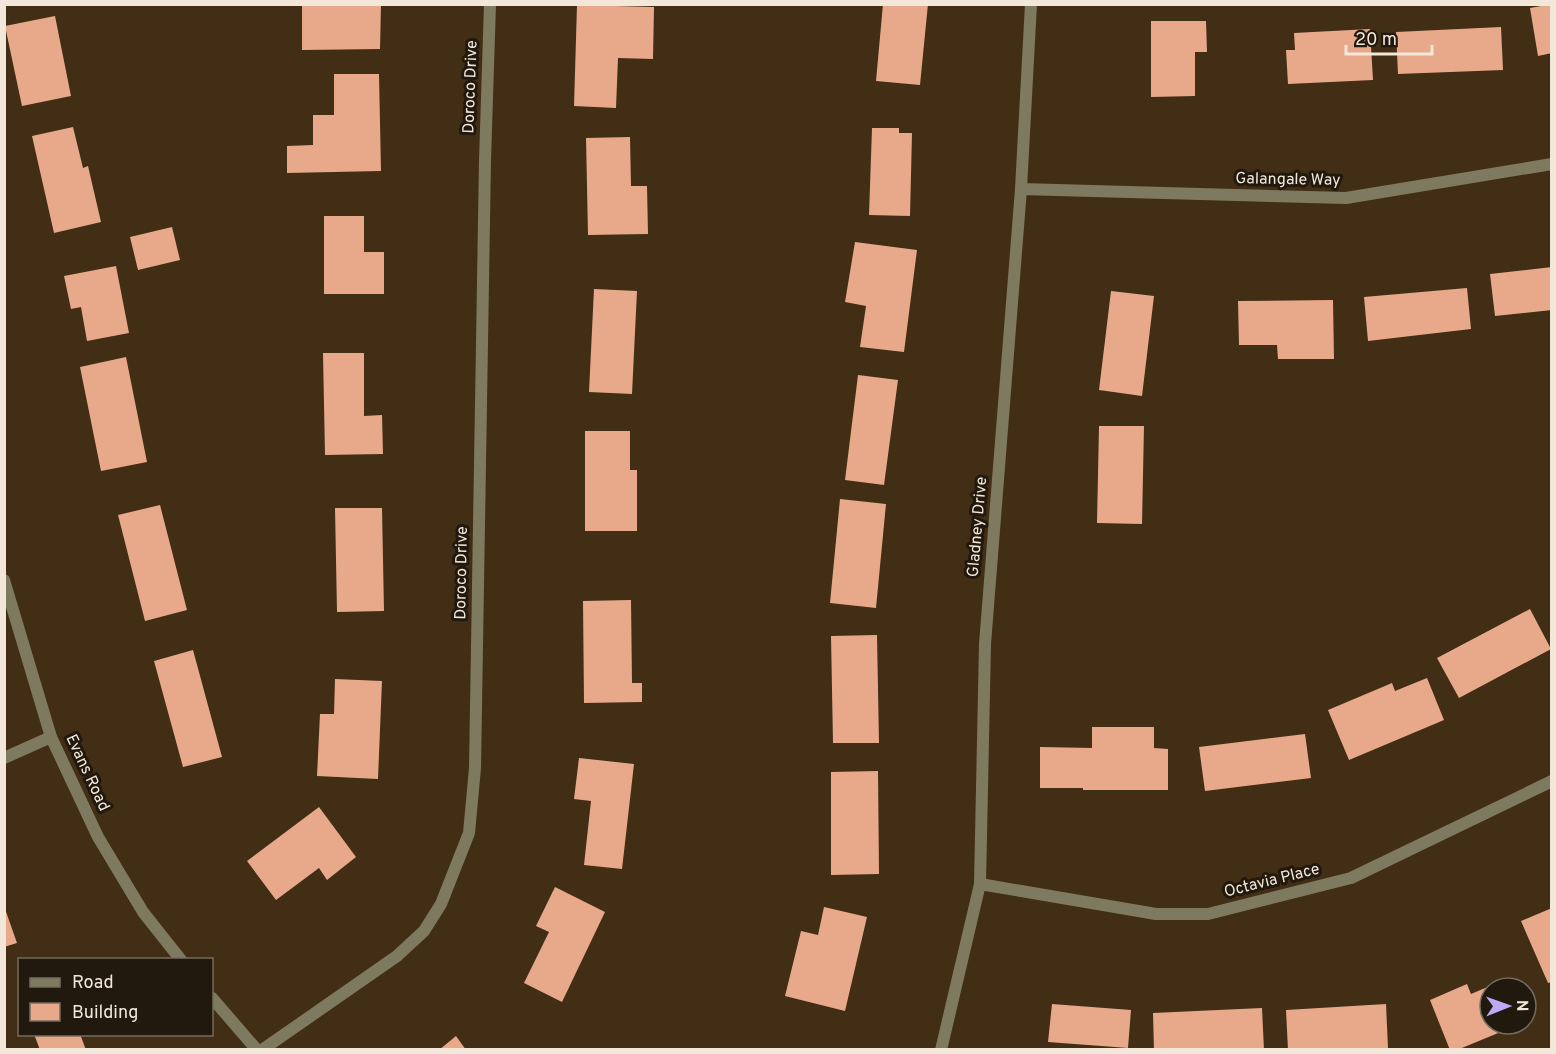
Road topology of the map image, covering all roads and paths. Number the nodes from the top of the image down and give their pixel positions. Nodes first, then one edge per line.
1 (490, 4) edge
2 (1031, 4) edge
3 (1551, 164) edge
4 (1021, 189) junction
5 (4, 580) edge
6 (51, 737) junction
7 (4, 758) edge
8 (1551, 781) edge
9 (980, 884) junction
10 (178, 958) edge
11 (213, 999) edge
12 (260, 1050) edge
13 (941, 1050) edge

1 - 12 street, Doroco Drive
2 - 4 street, Gladney Drive
3 - 4 street, Galangale Way
4 - 9 street, Gladney Drive
5 - 6 street, Evans Road
6 - 7 street
6 - 10 street, Evans Road
8 - 9 street, Octavia Place
9 - 13 street, Gladney Drive
11 - 12 street

